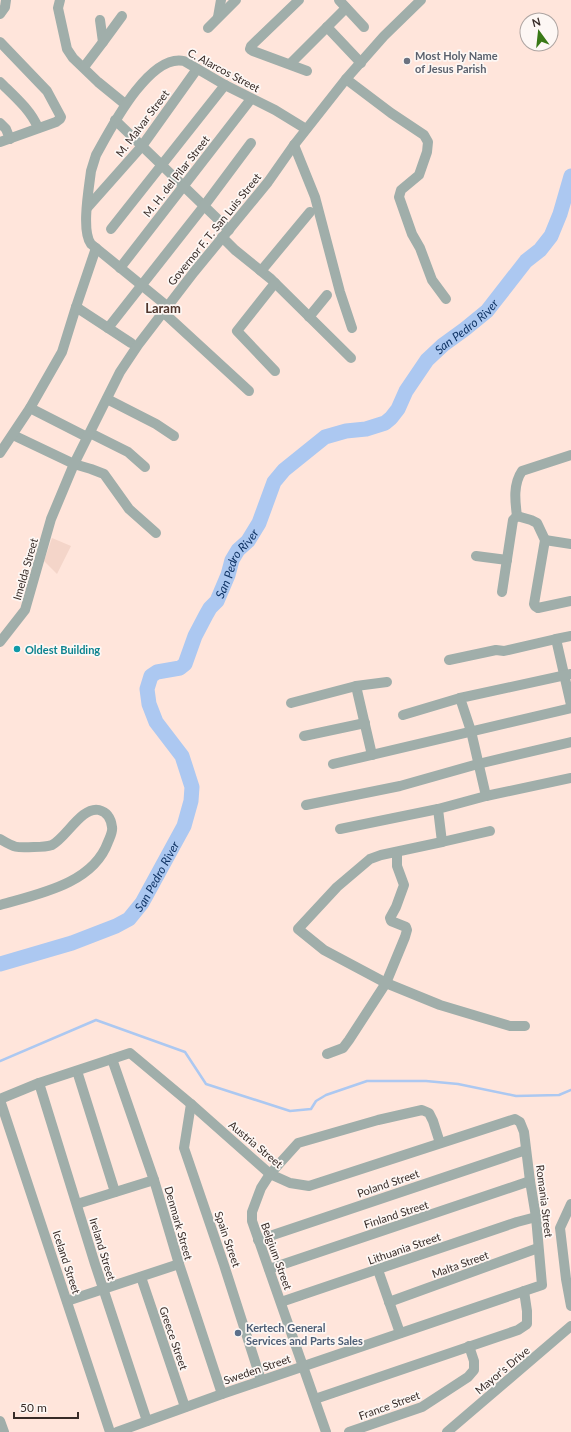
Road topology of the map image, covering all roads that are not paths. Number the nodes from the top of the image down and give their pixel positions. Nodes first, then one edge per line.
1 (60, 0) edge
2 (221, 0) edge
3 (236, 0) edge
4 (300, 0) edge
5 (339, 0) edge
6 (421, 0) edge
7 (346, 8) junction
8 (122, 16) dead end
9 (218, 17) junction
10 (100, 20) dead end
11 (364, 27) dead end
12 (208, 28) dead end
13 (327, 28) junction
14 (0, 42) edge
15 (104, 42) junction
16 (361, 63) junction
17 (290, 64) junction
18 (84, 67) junction
19 (197, 69) junction
20 (307, 71) dead end
21 (346, 79) junction
22 (0, 82) edge
23 (225, 86) junction
24 (251, 99) junction
25 (125, 104) junction
26 (115, 120) junction
27 (0, 123) edge
28 (38, 128) junction
29 (306, 129) junction
30 (5, 140) edge
31 (251, 144) dead end
32 (294, 145) junction
33 (142, 146) junction
34 (162, 166) junction
35 (183, 186) junction
36 (204, 206) junction
37 (87, 208) junction
38 (310, 212) dead end
39 (110, 229) dead end
40 (226, 234) junction
41 (96, 248) junction
42 (120, 268) junction
43 (261, 271) junction
44 (275, 283) junction
45 (141, 285) junction
46 (327, 295) dead end
47 (446, 299) dead end
48 (76, 306) junction
49 (165, 309) junction
50 (310, 317) junction
51 (108, 328) junction
52 (352, 328) dead end
53 (131, 343) dead end
54 (351, 358) dead end
55 (275, 371) dead end
56 (249, 392) dead end
57 (107, 399) junction
58 (30, 408) junction
59 (87, 434) junction
60 (13, 435) junction
61 (174, 436) dead end
62 (0, 454) edge
63 (571, 455) edge
64 (74, 464) junction
65 (145, 467) dead end
66 (517, 516) junction
67 (51, 519) joint
68 (156, 533) dead end
69 (545, 540) junction
70 (571, 544) edge
71 (476, 556) dead end
72 (507, 560) junction
73 (502, 592) dead end
74 (571, 601) edge
75 (571, 636) edge
76 (556, 639) junction
77 (0, 642) edge
78 (449, 660) dead end
79 (568, 675) edge
80 (387, 682) dead end
81 (356, 686) junction
82 (460, 698) junction
83 (291, 703) dead end
84 (571, 706) edge
85 (403, 715) dead end
86 (365, 723) junction
87 (471, 731) junction
88 (304, 736) dead end
89 (571, 742) edge
90 (372, 755) junction
91 (333, 764) dead end
92 (478, 764) junction
93 (571, 778) edge
94 (486, 796) junction
95 (306, 805) dead end
96 (438, 809) junction
97 (340, 828) dead end
98 (490, 831) dead end
99 (0, 839) edge
100 (442, 842) junction
101 (398, 852) junction
102 (0, 905) edge
103 (386, 983) junction
104 (525, 1026) dead end
105 (327, 1054) dead end
106 (112, 1059) junction
107 (77, 1071) junction
108 (39, 1083) junction
109 (0, 1100) edge
110 (191, 1104) junction
111 (520, 1122) joint
112 (440, 1143) junction
113 (526, 1150) junction
114 (270, 1174) junction
115 (154, 1180) junction
116 (530, 1181) junction
117 (115, 1192) junction
118 (77, 1204) junction
119 (571, 1204) edge
120 (536, 1217) junction
121 (258, 1240) junction
122 (538, 1248) junction
123 (179, 1264) junction
124 (269, 1269) junction
125 (378, 1270) junction
126 (141, 1277) junction
127 (542, 1285) joint
128 (103, 1289) junction
129 (524, 1291) junction
130 (67, 1301) junction
131 (281, 1302) junction
132 (389, 1302) junction
133 (571, 1306) edge
134 (571, 1326) edge
135 (400, 1333) junction
136 (469, 1346) junction
137 (303, 1366) junction
138 (261, 1380) junction
139 (222, 1394) junction
140 (314, 1399) junction
141 (185, 1407) junction
142 (0, 1421) edge
143 (147, 1421) junction
144 (4, 1432) edge
145 (110, 1432) edge
146 (117, 1432) edge
147 (326, 1432) edge
148 (349, 1432) edge
149 (448, 1432) edge

1 - 18 street
2 - 9 street
3 - 9 street
4 - 17 street
5 - 7 street
6 - 16 street, Governor F. T. San Luis Street
7 - 11 street
7 - 13 street
8 - 15 street
9 - 12 street
10 - 15 street
13 - 16 street
13 - 17 street
14 - 28 street
15 - 18 street
16 - 21 street, Governor F. T. San Luis Street
17 - 20 street
18 - 25 street
19 - 23 street, C. Alarcos Street
19 - 25 street, C. Alarcos Street
19 - 33 street, M. Malvar Street
21 - 29 street, Governor F. T. San Luis Street
21 - 47 street
22 - 28 street
23 - 24 street, C. Alarcos Street
23 - 34 street
24 - 29 street, C. Alarcos Street
24 - 35 street, M. H. del Pilar Street
25 - 26 street, C. Alarcos Street
26 - 33 street
26 - 37 street, C. Alarcos Street
27 - 30 street
28 - 30 street
29 - 32 street, Governor F. T. San Luis Street
31 - 36 street
32 - 40 street, Governor F. T. San Luis Street
32 - 52 street
33 - 34 street
33 - 37 street, M. Malvar Street
34 - 35 street
34 - 39 street
35 - 36 street
35 - 42 street, M. H. del Pilar Street
36 - 40 street
36 - 45 street
37 - 41 street, C. Alarcos Street
38 - 43 street
40 - 43 street
40 - 49 street, Governor F. T. San Luis Street
41 - 42 street, C. Alarcos Street
41 - 48 street
42 - 45 street, C. Alarcos Street
43 - 44 street
44 - 50 street
44 - 55 street
45 - 49 street, C. Alarcos Street
45 - 51 street
46 - 50 street
48 - 51 street
48 - 58 street
49 - 56 street, C. Alarcos Street
49 - 57 street, Governor F. T. San Luis Street
50 - 54 street
51 - 53 street
57 - 59 street, Governor F. T. San Luis Street
57 - 61 street
58 - 59 street
58 - 60 street
59 - 64 street, Governor F. T. San Luis Street
59 - 65 street
60 - 62 street
60 - 64 street
63 - 66 street
64 - 67 street, Governor F. T. San Luis Street
64 - 68 street
66 - 69 street
66 - 72 street
67 - 77 street, Imelda Street
69 - 70 street
69 - 74 street
71 - 72 street
72 - 73 street
75 - 76 street
76 - 78 street
76 - 79 street
79 - 82 street
79 - 84 street
80 - 81 street
81 - 83 street
81 - 86 street
82 - 85 street
82 - 87 street
84 - 87 street
86 - 88 street
86 - 90 street
87 - 90 street
87 - 92 street
89 - 92 street
90 - 91 street
92 - 94 street
92 - 95 street
93 - 94 street
94 - 96 street
96 - 97 street
96 - 100 street
98 - 100 street
99 - 102 street
100 - 101 street
101 - 103 street
101 - 103 street
103 - 104 street
103 - 105 street
106 - 107 street, Austria Street
106 - 110 street, Austria Street
106 - 115 street, Denmark Street
107 - 108 street, Austria Street
107 - 117 street
108 - 109 street, Austria Street
108 - 118 street, Ireland Street
109 - 130 street, Iceland Street
110 - 114 street, Austria Street
110 - 138 street, Spain Street
111 - 112 street, Austria Street
111 - 113 street, Romania Street
112 - 114 street, Austria Street
112 - 114 street, Belgium Street
113 - 116 street, Romania Street
113 - 121 street, Poland Street
114 - 121 street, Belgium Street
115 - 117 street
115 - 123 street, Denmark Street
116 - 120 street, Romania Street
116 - 124 street, Finland Street
117 - 118 street
118 - 128 street, Ireland Street
119 - 133 street
120 - 122 street, Romania Street
120 - 125 street, Lithuania Street
121 - 124 street, Belgium Street
122 - 127 street, Romania Street
122 - 132 street, Malta Street
123 - 126 street
123 - 139 street, Denmark Street
124 - 131 street, Belgium Street
125 - 131 street, Lithuania Street
125 - 132 street
126 - 128 street
126 - 141 street, Greece Street
127 - 129 street, Sweden Street
128 - 130 street
128 - 143 street, Ireland Street
129 - 135 street, Sweden Street
129 - 136 street
130 - 145 street, Iceland Street
131 - 137 street, Belgium Street
132 - 135 street
134 - 149 street, Mayor's Drive
135 - 137 street, Sweden Street
136 - 140 street
136 - 148 street, France Street
137 - 138 street, Sweden Street
137 - 140 street, Belgium Street
138 - 139 street, Sweden Street
139 - 141 street, Sweden Street
140 - 147 street, Belgium Street
141 - 143 street, Sweden Street
142 - 144 street
143 - 146 street, Sweden Street

